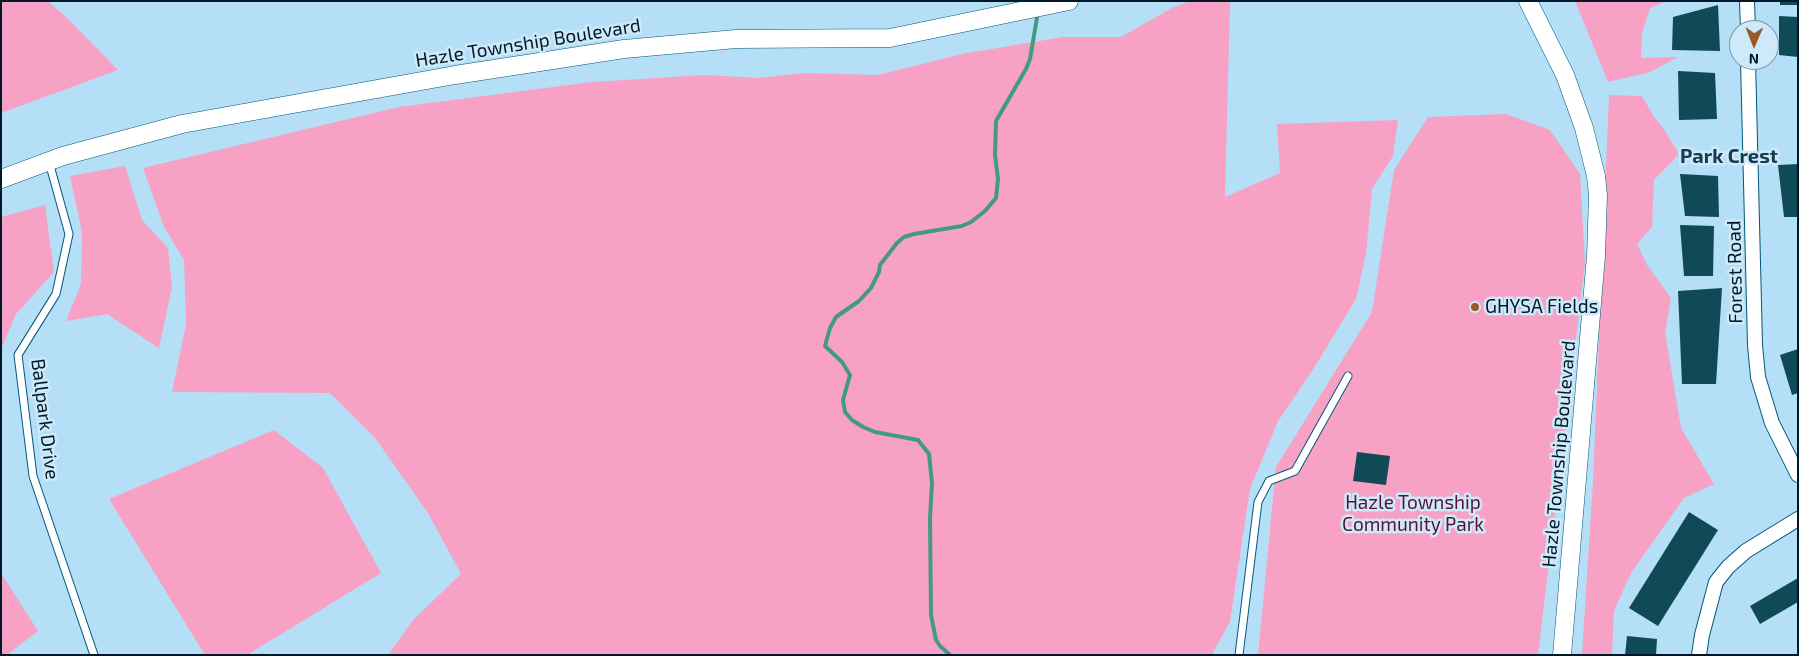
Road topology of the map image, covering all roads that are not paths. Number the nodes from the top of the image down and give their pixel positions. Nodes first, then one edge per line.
1 (1069, 1) edge
2 (1528, 1) edge
3 (1747, 1) edge
4 (1748, 20) edge
5 (1748, 70) edge
6 (49, 162) junction
7 (1, 179) edge
8 (1348, 376) dead end
9 (1798, 475) edge
10 (1798, 519) edge
11 (94, 655) edge
12 (1239, 655) edge
13 (1562, 655) edge
14 (1699, 655) edge

1 - 6 street, Hazle Township Boulevard
2 - 13 street, Hazle Township Boulevard
3 - 4 street
5 - 9 street, Forest Road
6 - 7 street, Hazle Township Boulevard
6 - 11 lane, Ballpark Drive
8 - 12 lane
10 - 14 street

